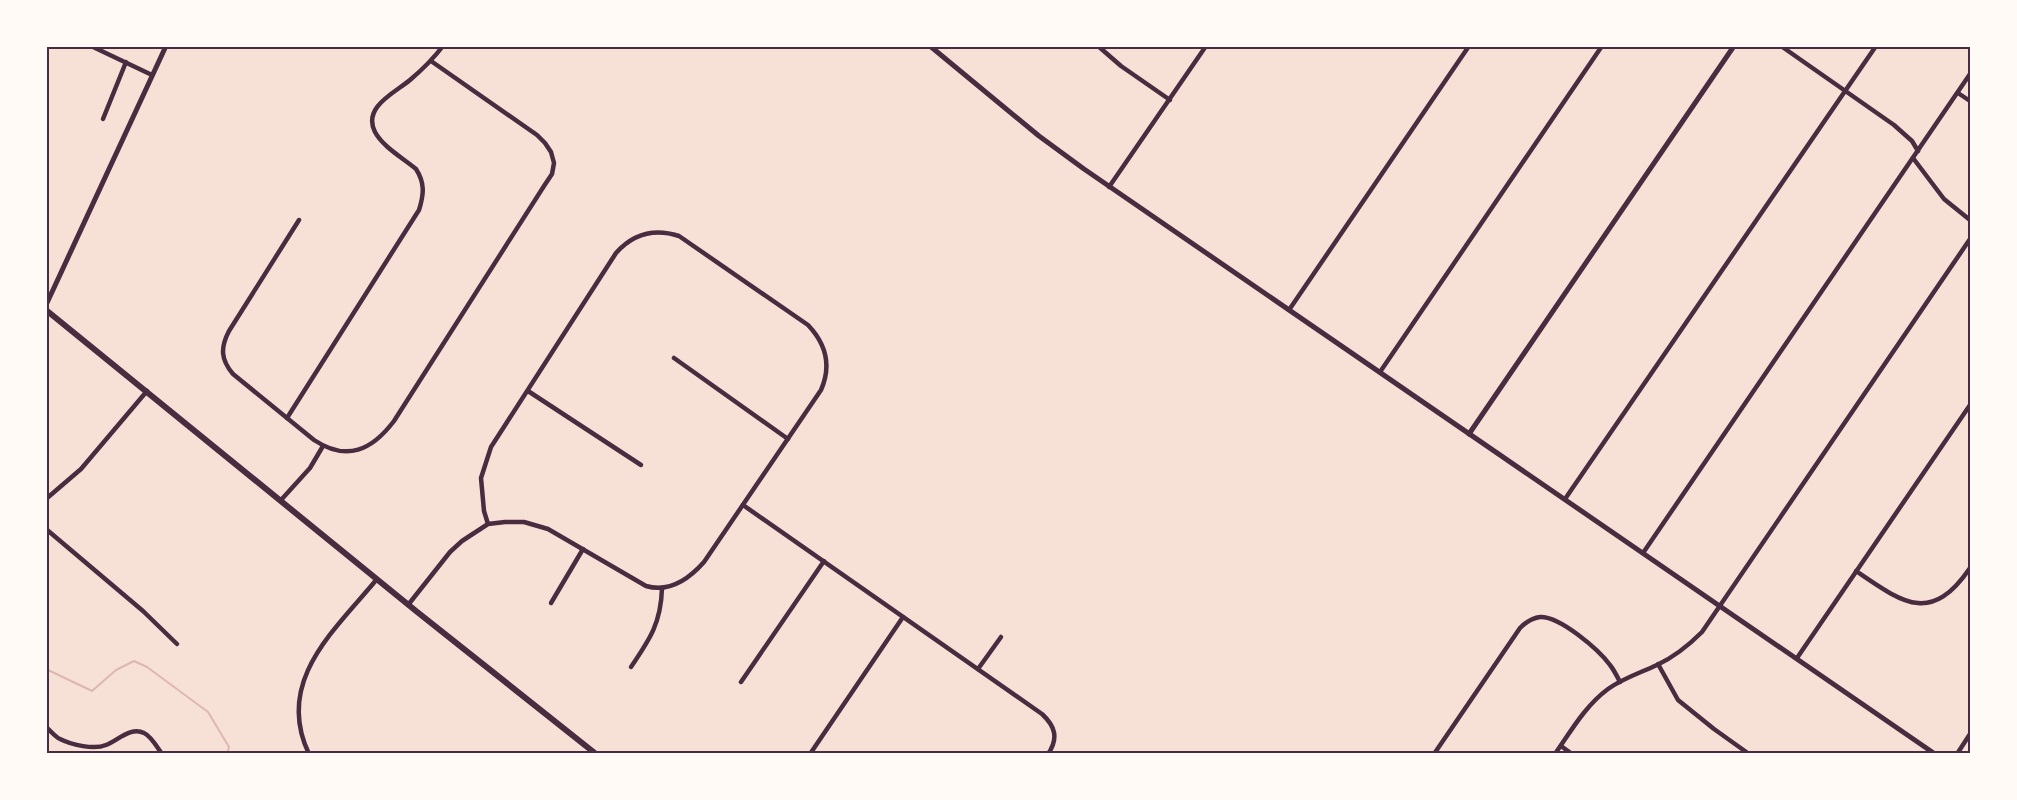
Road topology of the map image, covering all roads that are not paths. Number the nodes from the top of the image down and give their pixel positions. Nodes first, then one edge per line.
1 (91, 46) edge
2 (166, 46) edge
3 (443, 46) edge
4 (930, 46) edge
5 (1098, 46) edge
6 (1206, 46) edge
7 (1469, 46) edge
8 (1602, 46) edge
9 (1734, 46) edge
10 (1781, 46) edge
11 (1876, 46) edge
12 (431, 61) junction
13 (126, 62) junction
14 (1971, 74) edge
15 (152, 75) junction
16 (1846, 90) junction
17 (1958, 93) junction
18 (1170, 100) junction
19 (1971, 101) edge
20 (103, 119) dead end
21 (1918, 150) junction
22 (1913, 158) junction
23 (1110, 187) junction
24 (299, 220) dead end
25 (1971, 220) edge
26 (1971, 239) edge
27 (46, 305) edge
28 (46, 310) edge
29 (1289, 310) junction
30 (674, 358) dead end
31 (1380, 372) junction
32 (147, 391) junction
33 (528, 391) junction
34 (1971, 405) edge
35 (287, 418) junction
36 (1469, 434) junction
37 (788, 439) junction
38 (323, 446) junction
39 (641, 465) dead end
40 (46, 499) edge
41 (1565, 499) junction
42 (281, 500) junction
43 (743, 505) junction
44 (488, 524) junction
45 (46, 529) edge
46 (583, 549) junction
47 (1643, 553) junction
48 (824, 561) junction
49 (1971, 568) edge
50 (1856, 571) junction
51 (377, 579) junction
52 (662, 588) junction
53 (550, 603) dead end
54 (408, 605) junction
55 (1720, 606) junction
56 (903, 617) junction
57 (1001, 637) dead end
58 (177, 644) dead end
59 (1797, 658) junction
60 (1658, 664) junction
61 (632, 667) dead end
62 (978, 669) junction
63 (1620, 681) junction
64 (741, 682) dead end
65 (46, 727) edge
66 (1971, 734) edge
67 (104, 746) junction
68 (1561, 746) junction
69 (107, 753) edge
70 (162, 753) edge
71 (309, 753) edge
72 (596, 753) edge
73 (810, 753) edge
74 (1048, 753) edge
75 (1434, 753) edge
76 (1555, 753) edge
77 (1572, 753) edge
78 (1749, 753) edge
79 (1935, 753) edge
80 (1957, 753) edge

1 - 13 street
2 - 15 street
3 - 12 street
4 - 23 street
5 - 18 street
6 - 18 street
7 - 29 street
8 - 31 street
9 - 36 street
10 - 16 street
11 - 16 street
12 - 35 street
12 - 38 street
13 - 15 street
13 - 20 street
14 - 17 street
15 - 27 street
16 - 21 street
16 - 41 street
17 - 19 street
17 - 21 street
18 - 23 street
21 - 22 street
22 - 25 street
22 - 47 street
23 - 29 street
24 - 35 street
26 - 55 street
28 - 32 main road
29 - 31 street
30 - 37 street
31 - 36 street
32 - 40 street
32 - 42 main road
33 - 37 street
33 - 39 street
33 - 44 street
34 - 50 street
35 - 38 street
36 - 41 street
37 - 43 street
38 - 42 street
41 - 47 street
42 - 51 main road
43 - 48 street
43 - 52 street
44 - 46 street
44 - 54 street
45 - 58 street
46 - 52 street
46 - 53 street
47 - 55 street
48 - 56 street
48 - 64 street
49 - 50 street
50 - 59 street
51 - 54 main road
51 - 71 street
52 - 61 street
54 - 72 main road
55 - 59 street
55 - 60 street
56 - 62 street
56 - 73 street
57 - 62 street
59 - 79 street
60 - 63 street
60 - 78 street
62 - 74 street
63 - 68 street
63 - 75 street
65 - 67 street
66 - 80 street
67 - 69 street
67 - 70 street
68 - 76 street
68 - 77 street

